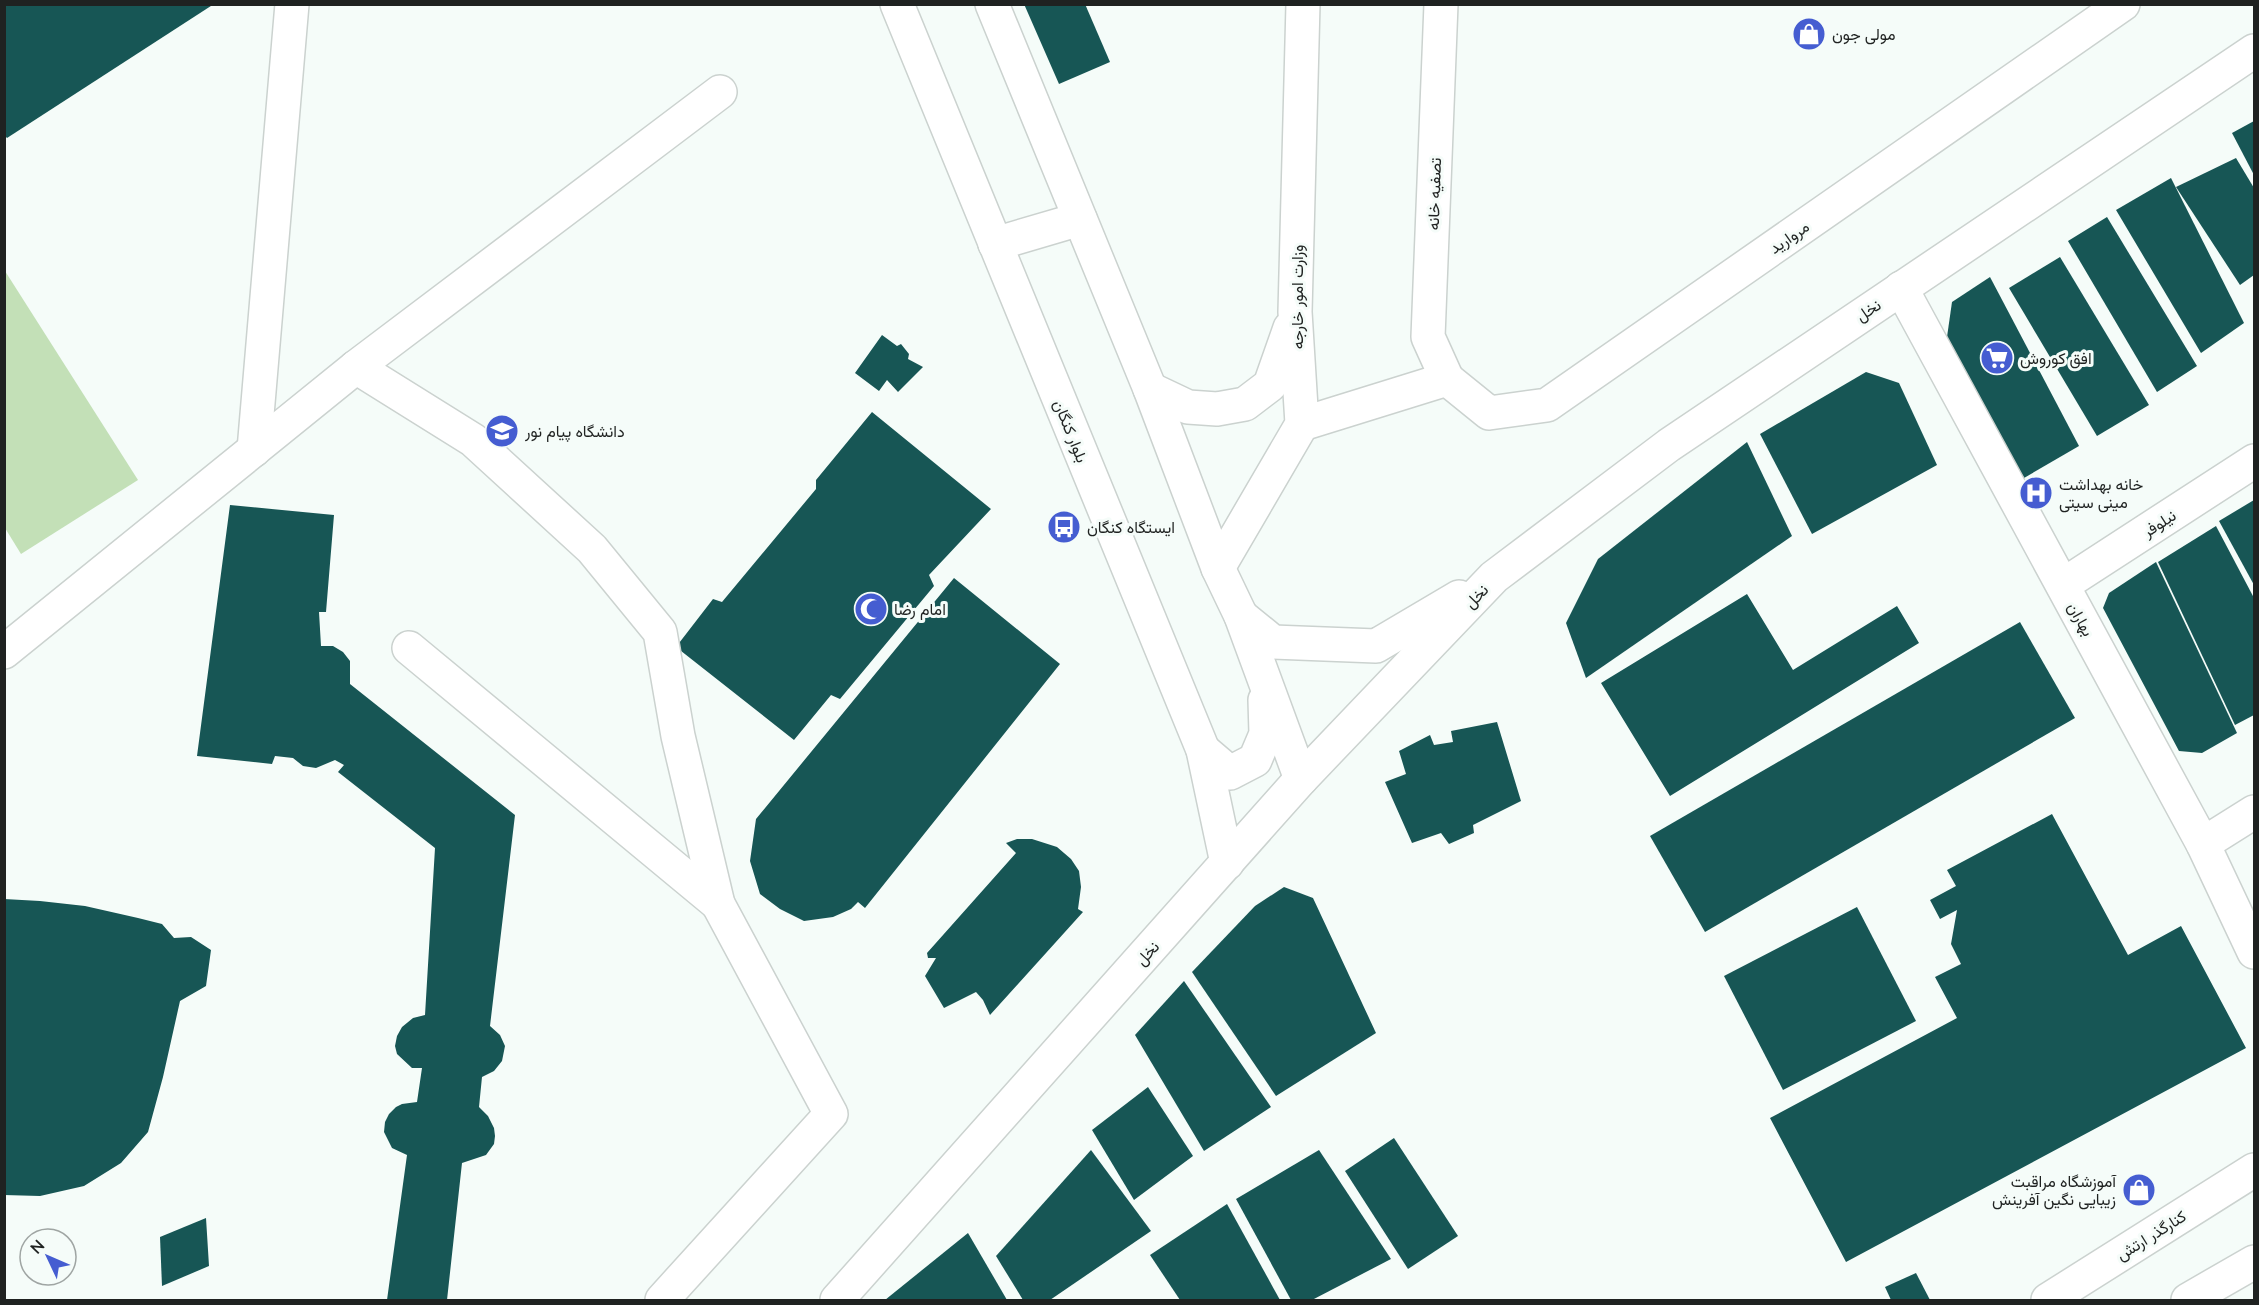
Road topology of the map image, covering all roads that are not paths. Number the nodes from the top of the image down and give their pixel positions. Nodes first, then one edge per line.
1 (292, 4) edge
2 (897, 4) edge
3 (992, 4) edge
4 (1303, 4) edge
5 (1441, 4) edge
6 (2123, 4) edge
7 (2254, 51) edge
8 (720, 92) dead end
9 (1080, 219) junction
10 (995, 244) junction
11 (1901, 288) junction
12 (1295, 312) junction
13 (356, 367) junction
14 (1447, 380) junction
15 (1150, 389) junction
16 (1302, 424) junction
17 (254, 450) junction
18 (2254, 461) edge
19 (1218, 568) junction
20 (1494, 577) junction
21 (2063, 585) junction
22 (1241, 616) junction
23 (409, 648) dead end
24 (4, 651) edge
25 (1264, 681) junction
26 (1203, 750) junction
27 (1301, 779) junction
28 (2254, 812) edge
29 (2203, 844) junction
30 (1227, 863) junction
31 (718, 904) junction
32 (2254, 952) edge
33 (2254, 1170) edge
34 (2254, 1262) edge
35 (662, 1300) edge
36 (837, 1300) edge
37 (2048, 1300) edge
38 (2188, 1300) edge

1 - 17 main road
2 - 10 main road, بلوار کنگان
3 - 9 main road
4 - 12 main road, وزارت امور خارجه
5 - 14 main road, تصفیه خانه
6 - 14 main road, مروارید
7 - 11 main road, نخل
8 - 13 main road
9 - 10 main road
9 - 15 main road
10 - 26 main road, بلوار کنگان
11 - 20 main road, نخل
11 - 21 main road, بهاران
12 - 15 main road
12 - 16 main road, وزارت امور خارجه
13 - 17 main road
13 - 31 main road
14 - 16 main road
15 - 19 main road
16 - 19 main road
17 - 24 main road
18 - 21 main road, نیلوفر
19 - 22 main road
20 - 22 main road
20 - 27 main road, نخل
21 - 29 main road, بهاران
22 - 25 main road
23 - 31 main road
25 - 26 main road
25 - 27 main road
26 - 30 main road, بلوار کنگان
27 - 30 main road, نخل
28 - 29 main road
29 - 32 main road, بهاران
30 - 36 main road, نخل
31 - 35 main road
33 - 37 main road, کنارگذر ارتش
34 - 38 main road

